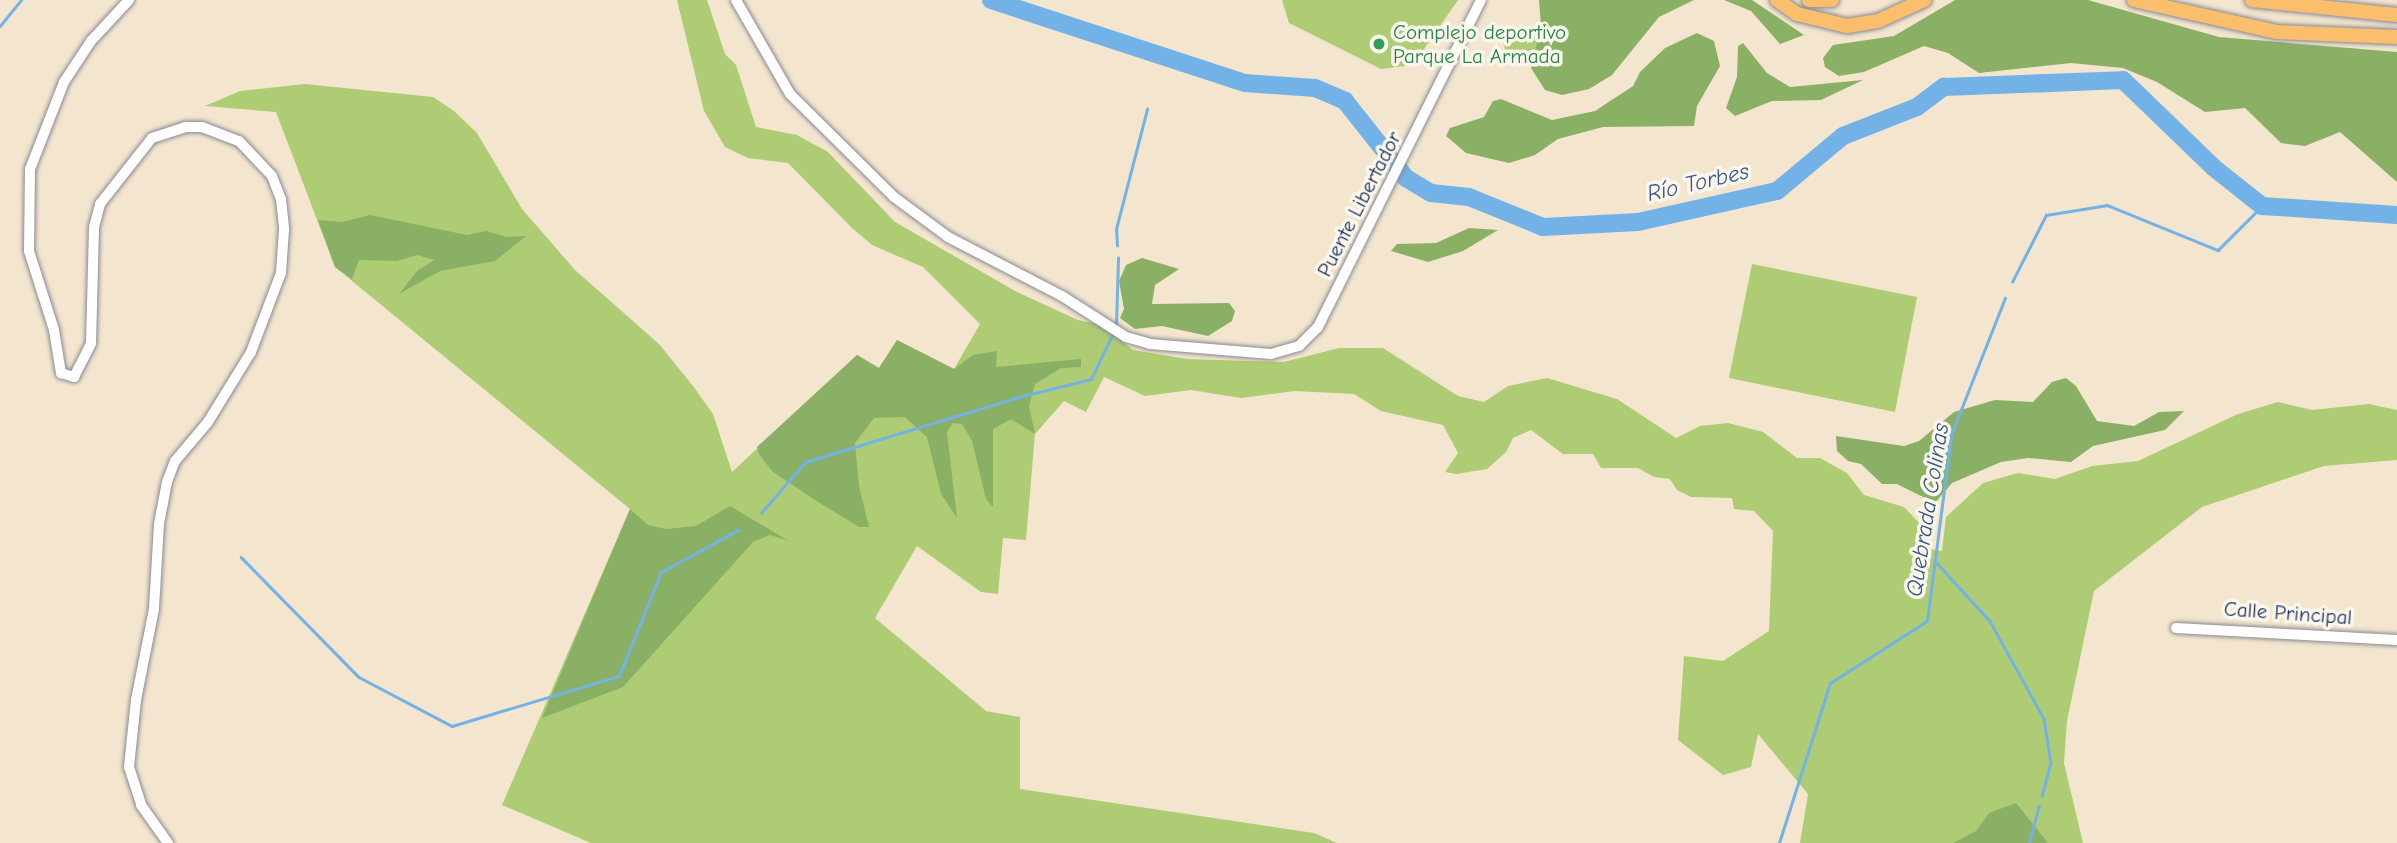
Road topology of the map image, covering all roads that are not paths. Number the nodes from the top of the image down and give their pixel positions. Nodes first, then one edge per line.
1 (129, 0) edge
2 (736, 0) edge
3 (1481, 0) edge
4 (1777, 0) edge
5 (1809, 0) edge
6 (1832, 0) edge
7 (1924, 0) edge
8 (2134, 0) edge
9 (2252, 0) edge
10 (2397, 15) edge
11 (2397, 37) edge
12 (2176, 628) dead end
13 (2397, 640) edge
14 (168, 843) edge

1 - 14 street
2 - 3 street, Puente Libertador
4 - 7 highway
5 - 6 highway
8 - 11 highway
9 - 10 highway
12 - 13 street, Calle Principal

